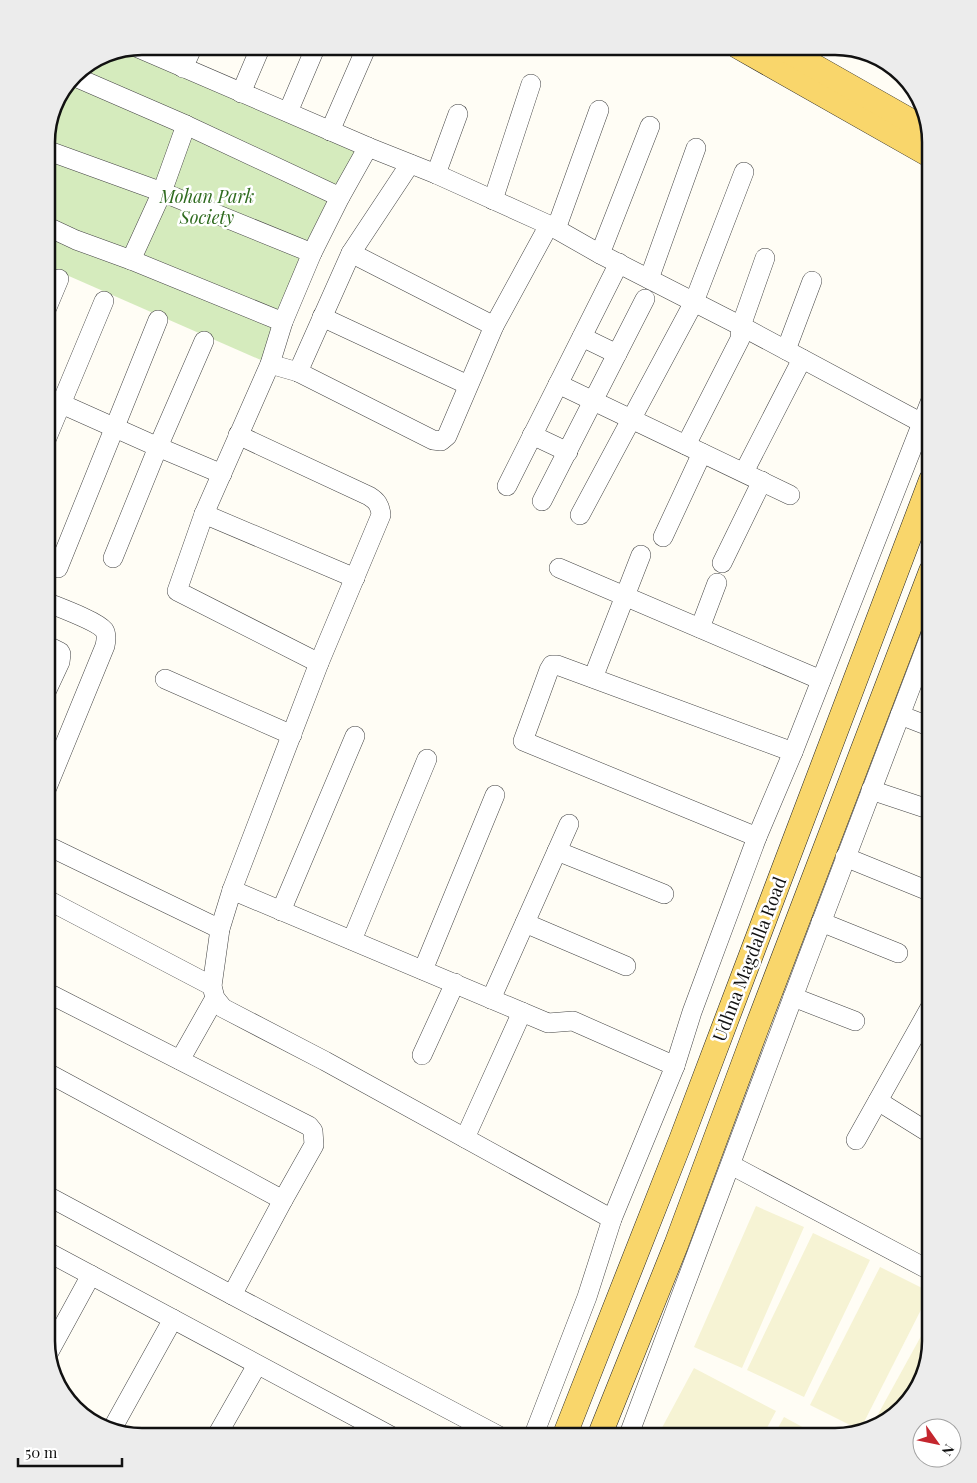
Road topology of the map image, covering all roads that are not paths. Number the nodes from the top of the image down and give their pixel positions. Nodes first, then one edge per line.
1 (152, 55) edge
2 (189, 55) edge
3 (257, 55) edge
4 (312, 55) edge
5 (363, 55) edge
6 (753, 55) edge
7 (769, 55) edge
8 (795, 55) edge
9 (826, 55) edge
10 (183, 68) junction
11 (81, 79) edge
12 (531, 84) dead end
13 (241, 93) junction
14 (914, 107) edge
15 (599, 110) dead end
16 (288, 112) junction
17 (458, 114) dead end
18 (186, 125) junction
19 (650, 126) dead end
20 (330, 130) junction
21 (921, 131) edge
22 (922, 137) edge
23 (368, 147) junction
24 (696, 148) dead end
25 (922, 151) edge
26 (55, 153) edge
27 (410, 164) junction
28 (744, 172) dead end
29 (436, 174) junction
30 (162, 192) junction
31 (340, 197) junction
32 (493, 200) junction
33 (553, 227) junction
34 (55, 230) edge
35 (351, 253) junction
36 (312, 254) junction
37 (600, 254) junction
38 (765, 258) dead end
39 (131, 260) junction
40 (619, 263) junction
41 (650, 279) junction
42 (59, 280) dead end
43 (812, 281) dead end
44 (55, 289) edge
45 (645, 299) dead end
46 (104, 301) dead end
47 (694, 302) junction
48 (322, 317) junction
49 (158, 320) dead end
50 (283, 322) junction
51 (494, 326) junction
52 (741, 326) junction
53 (582, 337) junction
54 (204, 341) dead end
55 (617, 354) junction
56 (794, 355) junction
57 (270, 364) junction
58 (298, 372) junction
59 (468, 384) junction
60 (558, 384) junction
61 (55, 398) edge
62 (55, 400) edge
63 (593, 401) junction
64 (631, 419) junction
65 (922, 423) joint
66 (114, 428) junction
67 (238, 435) junction
68 (532, 435) junction
69 (158, 448) junction
70 (694, 449) junction
71 (568, 452) junction
72 (744, 472) junction
73 (222, 474) junction
74 (762, 481) junction
75 (507, 486) dead end
76 (790, 495) dead end
77 (542, 501) dead end
78 (922, 504) edge
79 (204, 514) junction
80 (580, 515) dead end
81 (663, 538) dead end
82 (641, 554) dead end
83 (113, 558) dead end
84 (722, 563) dead end
85 (58, 568) dead end
86 (559, 568) dead end
87 (354, 578) junction
88 (717, 583) dead end
89 (922, 595) edge
90 (625, 596) junction
91 (55, 606) edge
92 (700, 628) junction
93 (55, 650) edge
94 (922, 658) edge
95 (319, 663) junction
96 (55, 672) edge
97 (593, 678) junction
98 (165, 679) dead end
99 (821, 680) junction
100 (900, 715) junction
101 (922, 724) edge
102 (292, 734) junction
103 (355, 736) dead end
104 (793, 752) junction
105 (427, 759) dead end
106 (55, 768) edge
107 (871, 790) junction
108 (495, 795) dead end
109 (922, 807) edge
110 (569, 824) dead end
111 (757, 837) junction
112 (55, 849) edge
113 (557, 851) junction
114 (845, 857) junction
115 (922, 888) edge
116 (232, 890) junction
117 (664, 894) dead end
118 (55, 904) edge
119 (281, 910) junction
120 (821, 922) junction
121 (525, 923) junction
122 (220, 930) junction
123 (352, 940) junction
124 (898, 953) dead end
125 (626, 966) dead end
126 (423, 970) junction
127 (454, 983) junction
128 (214, 992) junction
129 (793, 996) junction
130 (55, 997) edge
131 (491, 998) junction
132 (522, 1012) junction
133 (855, 1022) dead end
134 (922, 1022) edge
135 (422, 1055) dead end
136 (180, 1060) junction
137 (675, 1066) junction
138 (55, 1077) edge
139 (878, 1101) junction
140 (922, 1128) edge
141 (465, 1138) junction
142 (856, 1140) dead end
143 (731, 1164) junction
144 (283, 1200) junction
145 (55, 1201) edge
146 (612, 1220) junction
147 (55, 1256) edge
148 (922, 1266) edge
149 (91, 1275) junction
150 (232, 1295) junction
151 (174, 1319) junction
152 (55, 1341) edge
153 (257, 1365) junction
154 (116, 1424) edge
155 (221, 1428) edge
156 (376, 1428) edge
157 (484, 1428) edge
158 (535, 1428) edge
159 (568, 1428) edge
160 (603, 1428) edge
161 (631, 1428) edge

1 - 10 street
2 - 10 street
3 - 13 street
4 - 16 street
5 - 20 street
6 - 25 main road
7 - 22 main road
8 - 21 main road
9 - 14 main road
10 - 13 street
11 - 18 street
12 - 32 street
13 - 16 street
15 - 33 street
16 - 20 street
17 - 29 street
18 - 30 street
18 - 31 street
19 - 37 street
20 - 23 street
23 - 27 street
23 - 31 street
24 - 41 street
26 - 30 street
27 - 29 street
27 - 35 street
28 - 47 street
29 - 32 street
30 - 36 street
30 - 39 street
31 - 36 street
32 - 33 street
33 - 37 street
33 - 51 street
34 - 39 street
35 - 48 street
35 - 51 street
36 - 50 street
37 - 40 street
38 - 52 street
39 - 50 street
40 - 41 street
40 - 53 street
41 - 47 street
42 - 44 street
43 - 56 street
45 - 55 street
46 - 61 street
47 - 52 street
47 - 64 street
48 - 58 street
48 - 59 street
49 - 66 street
50 - 57 street
51 - 59 street
52 - 56 street
52 - 70 street
53 - 55 street
53 - 60 street
54 - 69 street
55 - 63 street
56 - 65 street
56 - 72 street
57 - 58 street
57 - 67 street
58 - 59 street
60 - 63 street
60 - 68 street
62 - 66 street
63 - 64 street
63 - 71 street
64 - 70 street
64 - 80 street
65 - 99 street
66 - 69 street
66 - 85 street
67 - 73 street
67 - 87 street
68 - 71 street
68 - 75 street
69 - 73 street
69 - 83 street
70 - 72 street
70 - 81 street
71 - 77 street
72 - 74 street
73 - 79 street
74 - 76 street
74 - 84 street
78 - 159 main road, Udhna Magdalla Road
79 - 87 street
79 - 95 street
82 - 90 street
86 - 90 street
87 - 95 street
88 - 92 street
89 - 160 main road, Udhna Magdalla Road
90 - 92 street
90 - 97 street
91 - 106 street
92 - 99 street
93 - 96 street
94 - 100 street
95 - 102 street
97 - 104 street
97 - 111 street
98 - 102 street
99 - 104 street
100 - 101 street
100 - 107 street
102 - 116 street
103 - 119 street
104 - 111 street
105 - 123 street
107 - 109 street
107 - 114 street
108 - 126 street
110 - 113 street
111 - 137 street
112 - 122 street
113 - 117 street
113 - 121 street
114 - 115 street
114 - 120 street
116 - 119 street
116 - 122 street
118 - 128 street
119 - 123 street
120 - 124 street
120 - 129 street
121 - 125 street
121 - 131 street
122 - 128 street
123 - 126 street
126 - 127 street
127 - 131 street
127 - 135 street
128 - 136 street
128 - 141 street
129 - 133 street
129 - 143 street
130 - 136 street
131 - 132 street
132 - 137 street
132 - 141 street
134 - 139 street
136 - 144 street
137 - 146 street
138 - 144 street
139 - 140 street
139 - 142 street
141 - 146 street
143 - 148 street
143 - 161 street
144 - 150 street
145 - 150 street
146 - 158 street
147 - 149 street
149 - 151 street
149 - 152 street
150 - 157 street
151 - 153 street
151 - 154 street
153 - 155 street
153 - 156 street

